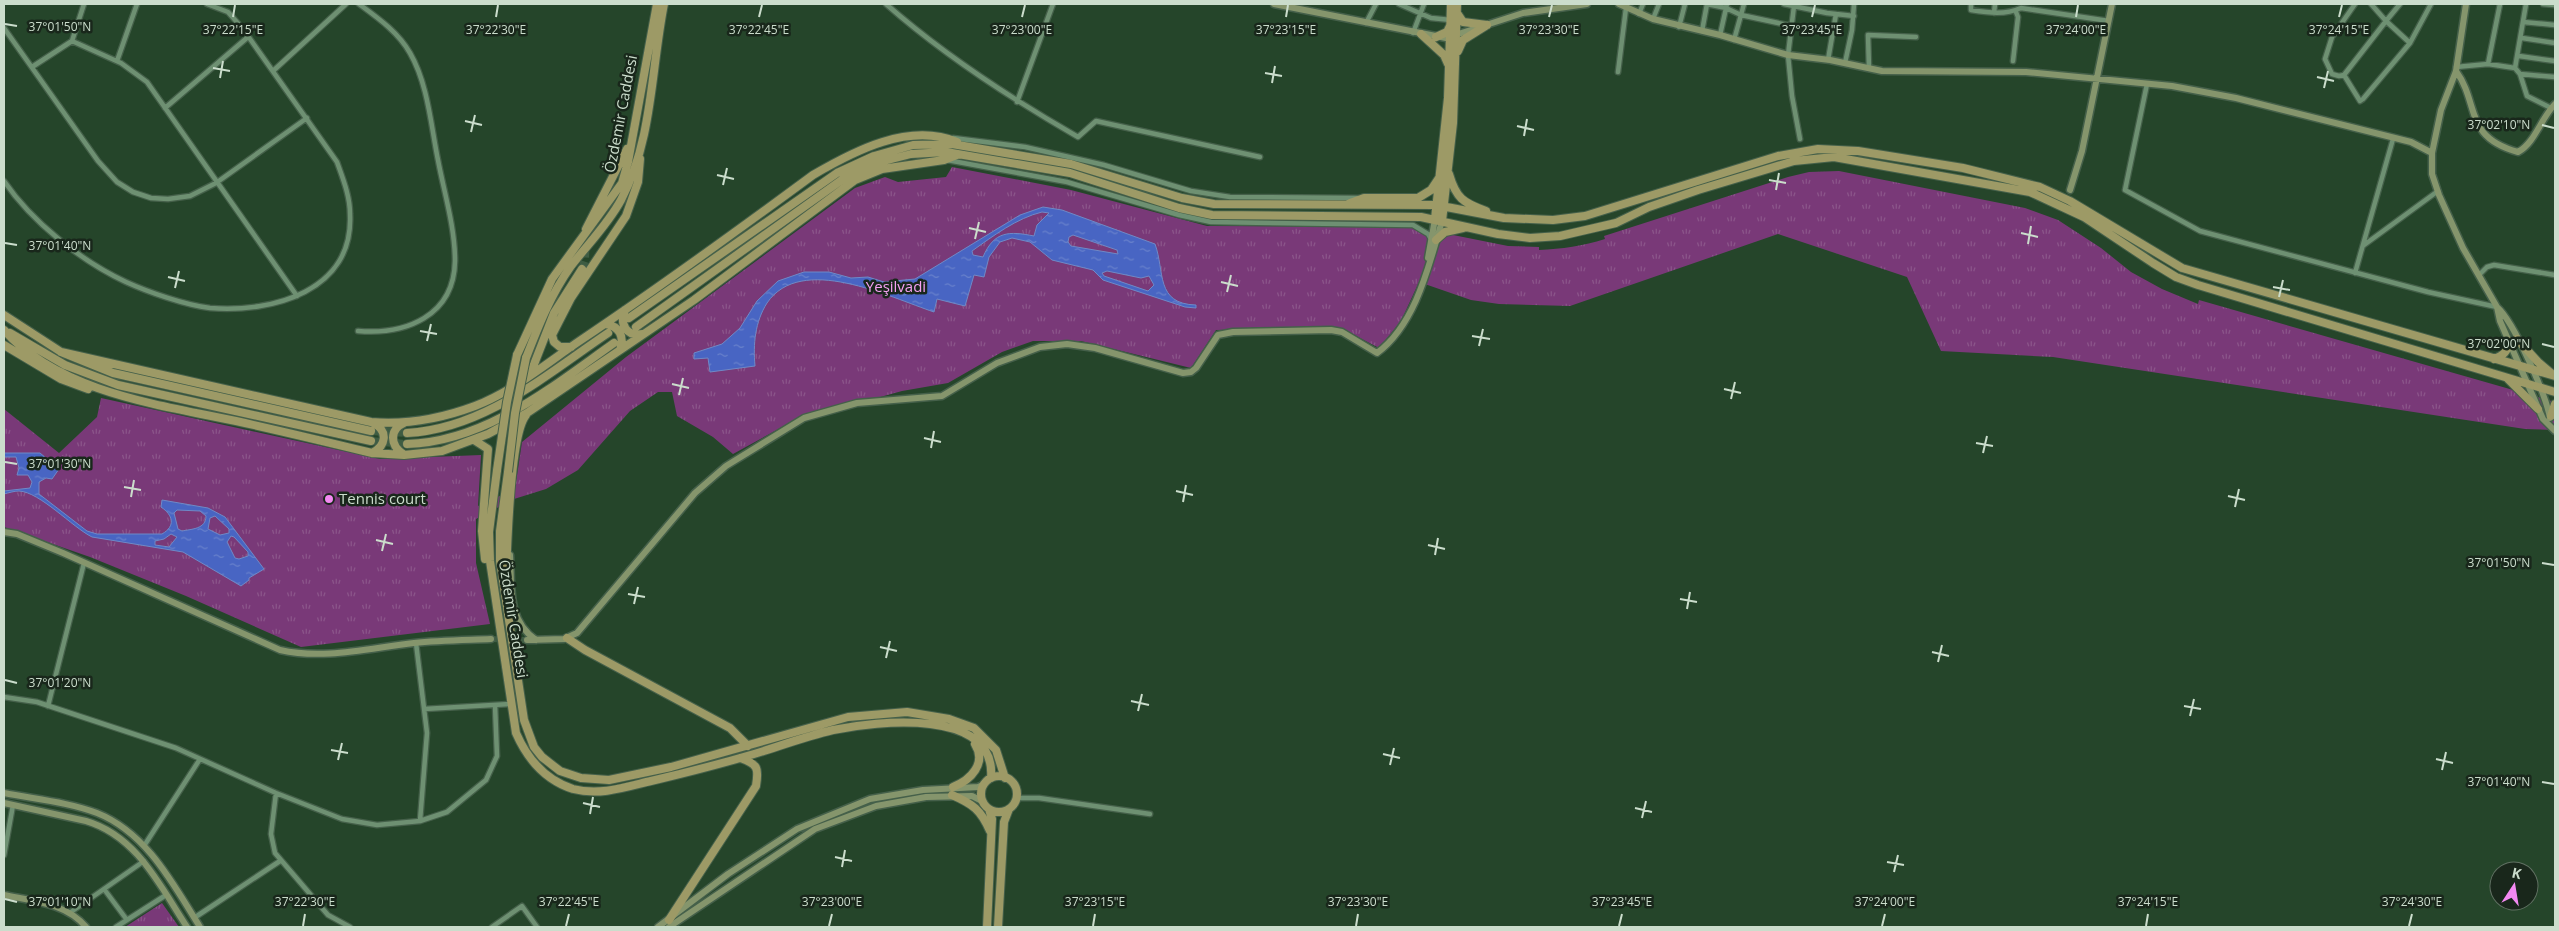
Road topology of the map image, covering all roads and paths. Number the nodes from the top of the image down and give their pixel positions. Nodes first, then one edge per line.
1 (84, 4) edge
2 (137, 4) edge
3 (207, 4) edge
4 (346, 4) edge
5 (359, 4) edge
6 (657, 4) edge
7 (664, 4) edge
8 (886, 4) edge
9 (1053, 4) edge
10 (1274, 4) edge
11 (1376, 4) edge
12 (1399, 4) edge
13 (1424, 4) edge
14 (1451, 4) edge
15 (1587, 4) edge
16 (1619, 4) edge
17 (1643, 4) edge
18 (1659, 4) edge
19 (1684, 4) edge
20 (1707, 4) edge
21 (1744, 4) edge
22 (1784, 4) edge
23 (1854, 4) edge
24 (1972, 4) edge
25 (1995, 4) edge
26 (2112, 4) edge
27 (2355, 4) edge
28 (2371, 4) edge
29 (2400, 4) edge
30 (2431, 4) edge
31 (2466, 4) edge
32 (2500, 4) edge
33 (2526, 4) edge
34 (2543, 4) edge
35 (2555, 5) edge
36 (1726, 6) edge
37 (1794, 6) junction
38 (1628, 7) edge
39 (1457, 8) edge
40 (2017, 8) edge
41 (1421, 14) junction
42 (1639, 14) junction
43 (1836, 14) junction
44 (1994, 14) junction
45 (1740, 15) junction
46 (1854, 16) junction
47 (1653, 20) junction
48 (2109, 21) junction
49 (2386, 21) junction
50 (1451, 22) junction
51 (2524, 22) junction
52 (1366, 23) junction
53 (1488, 25) junction
54 (2555, 25) edge
55 (1792, 26) junction
56 (1679, 27) junction
57 (4, 28) edge
58 (1702, 31) junction
59 (1417, 34) junction
60 (1720, 35) junction
61 (1453, 36) junction
62 (248, 37) junction
63 (1436, 37) junction
64 (1916, 37) dead end
65 (2522, 38) junction
66 (1734, 40) junction
67 (72, 41) junction
68 (2410, 43) junction
69 (2555, 43) edge
70 (1788, 56) junction
71 (2519, 56) junction
72 (1456, 57) junction
73 (1828, 60) junction
74 (117, 61) junction
75 (2013, 61) dead end
76 (2555, 61) edge
77 (1845, 63) junction
78 (2488, 64) junction
79 (32, 66) junction
80 (1868, 68) junction
81 (2515, 68) junction
82 (1449, 69) junction
83 (2456, 69) junction
84 (273, 71) junction
85 (1618, 72) dead end
86 (2344, 74) junction
87 (2520, 74) junction
88 (2555, 77) edge
89 (2097, 79) junction
90 (2147, 84) junction
91 (1017, 102) junction
92 (2553, 106) edge
93 (165, 108) junction
94 (307, 118) junction
95 (634, 128) junction
96 (944, 137) junction
97 (642, 138) junction
98 (1800, 139) dead end
99 (2393, 139) junction
100 (965, 146) junction
101 (2432, 153) junction
102 (960, 154) junction
103 (1260, 157) dead end
104 (944, 160) junction
105 (1448, 170) junction
106 (1440, 177) junction
107 (4, 181) edge
108 (217, 182) junction
109 (2070, 190) dead end
110 (2438, 190) junction
111 (1364, 198) junction
112 (1342, 205) junction
113 (1440, 206) junction
114 (1504, 218) junction
115 (1438, 220) junction
116 (1467, 227) junction
117 (586, 229) tunnel mouth
118 (1434, 239) junction
119 (2363, 246) junction
120 (582, 269) tunnel mouth
121 (2355, 273) junction
122 (2479, 275) junction
123 (2555, 275) edge
124 (297, 296) junction
125 (2497, 307) junction
126 (627, 314) junction
127 (4, 315) edge
128 (605, 324) junction
129 (636, 327) dead end
130 (4, 330) edge
131 (358, 331) dead end
132 (608, 333) dead end
133 (644, 334) junction
134 (2514, 340) junction
135 (614, 343) dead end
136 (4, 345) edge
137 (571, 347) junction
138 (620, 350) junction
139 (62, 352) junction
140 (2494, 359) junction
141 (2521, 367) junction
142 (2532, 370) junction
143 (2555, 375) edge
144 (2504, 377) junction
145 (526, 378) junction
146 (2529, 384) junction
147 (2540, 388) junction
148 (99, 389) junction
149 (2555, 392) edge
150 (2555, 404) edge
151 (2538, 408) junction
152 (527, 413) junction
153 (2550, 416) junction
154 (372, 422) junction
155 (406, 422) junction
156 (2553, 428) edge
157 (371, 431) tunnel mouth
158 (407, 432) tunnel mouth
159 (474, 440) junction
160 (371, 441) tunnel mouth
161 (408, 444) tunnel mouth
162 (372, 453) junction
163 (404, 455) junction
164 (508, 525) junction
165 (4, 532) edge
166 (84, 563) junction
167 (505, 600) junction
168 (495, 607) junction
169 (567, 638) junction
170 (491, 639) tunnel mouth
171 (527, 640) tunnel mouth
172 (536, 640) junction
173 (416, 643) junction
174 (4, 697) edge
175 (512, 704) junction
176 (495, 705) junction
177 (48, 706) junction
178 (424, 709) junction
179 (972, 738) junction
180 (748, 746) junction
181 (740, 758) junction
182 (200, 759) junction
183 (992, 778) junction
184 (1005, 778) junction
185 (984, 785) junction
186 (952, 791) junction
187 (4, 793) edge
188 (276, 793) junction
189 (1016, 798) junction
190 (982, 801) junction
191 (4, 803) edge
192 (13, 805) junction
193 (989, 809) junction
194 (1009, 809) junction
195 (1150, 814) dead end
196 (420, 821) junction
197 (992, 835) junction
198 (144, 846) junction
199 (4, 855) edge
200 (144, 861) junction
201 (280, 861) junction
202 (104, 889) junction
203 (4, 895) edge
204 (166, 895) junction
205 (71, 912) junction
206 (194, 918) junction
207 (127, 920) junction
208 (669, 924) edge
209 (86, 927) edge
210 (116, 927) edge
211 (187, 927) edge
212 (200, 927) edge
213 (350, 927) edge
214 (492, 927) edge
215 (537, 927) edge
216 (658, 927) edge
217 (987, 927) edge
218 (998, 927) edge

1 - 67 street
2 - 74 street
3 - 62 street
4 - 84 street
5 - 131 street
6 - 95 main road, Özdemir Caddesi
7 - 97 main road, Özdemir Caddesi
8 - 91 street
9 - 91 street
10 - 52 street
11 - 52 street
12 - 41 street
13 - 41 street
14 - 50 main road
15 - 53 street
16 - 38 street
17 - 42 street
18 - 47 street
19 - 56 street
20 - 36 street
20 - 58 street
21 - 45 street
22 - 37 street
23 - 46 street
24 - 44 street
25 - 44 street
26 - 48 street
27 - 86 street
28 - 49 street
29 - 49 street
30 - 68 street
31 - 83 street
32 - 78 street
33 - 51 street
34 - 35 street
36 - 45 street
36 - 60 street
37 - 43 street
37 - 55 street
38 - 42 street
38 - 85 street
39 - 53 main road
39 - 61 main road
40 - 44 street
40 - 48 street
40 - 75 street
41 - 50 street
41 - 59 street
42 - 47 street
43 - 46 street
43 - 73 street
45 - 55 street
45 - 66 street
46 - 77 street
47 - 56 street
48 - 89 street
49 - 68 street
49 - 86 street
50 - 61 main road
50 - 63 main road
51 - 54 street
51 - 65 street
52 - 59 street
53 - 61 street
53 - 72 main road
55 - 70 street
56 - 58 street
57 - 79 street
58 - 60 street
59 - 63 street
59 - 82 main road
60 - 66 street
61 - 63 street
61 - 72 main road
61 - 82 main road
62 - 84 street
62 - 93 street
64 - 80 street
65 - 69 street
65 - 71 street
66 - 70 street
67 - 74 street
67 - 79 street
68 - 86 street
70 - 73 street
70 - 98 street
71 - 76 street
71 - 81 street
72 - 105 main road
73 - 77 street
74 - 93 street
77 - 80 street
78 - 81 street
78 - 83 street
79 - 108 street
80 - 89 street
81 - 87 street
82 - 106 main road
83 - 92 street
83 - 101 street
84 - 94 street
87 - 88 street
87 - 92 street
89 - 90 street
89 - 109 street
90 - 99 street
90 - 121 street
91 - 103 street
93 - 108 street
94 - 108 street
94 - 124 street
95 - 117 main road
95 - 168 main road, Özdemir Caddesi, bridge
96 - 100 main road
96 - 111 street
96 - 126 main road
97 - 137 main road
97 - 167 main road, Özdemir Caddesi, bridge
99 - 101 street
99 - 119 street
100 - 112 main road
100 - 126 main road
101 - 110 street
102 - 104 main road
102 - 115 main road
102 - 129 main road
104 - 118 street
104 - 133 main road
105 - 113 main road
105 - 114 main road
106 - 111 main road
106 - 113 main road
107 - 124 street
108 - 124 street
110 - 119 street
110 - 122 street
111 - 112 main road
112 - 113 main road
113 - 114 main road
113 - 115 main road
114 - 140 main road
115 - 116 main road
115 - 118 street
116 - 118 main road
116 - 144 main road
118 - 169 street
119 - 121 street
120 - 145 main road
121 - 125 street
122 - 123 street
122 - 125 street
125 - 134 street
126 - 128 main road
126 - 133 main road
127 - 139 main road
128 - 137 main road
128 - 138 main road
130 - 148 main road
130 - 160 main road
132 - 158 main road
133 - 138 main road
134 - 140 main road
134 - 141 street
134 - 142 street
134 - 143 main road
135 - 161 main road
136 - 148 main road
137 - 145 main road
138 - 152 main road
139 - 154 main road
139 - 157 main road
140 - 141 main road
141 - 142 main road
141 - 146 street
142 - 143 main road
142 - 147 street
144 - 146 main road
144 - 151 main road
145 - 155 main road
146 - 147 main road
146 - 151 street
147 - 149 main road
147 - 153 street
148 - 162 main road
150 - 153 main road
151 - 156 street
152 - 159 main road
152 - 164 main road
153 - 156 street
154 - 155 main road
154 - 162 main road
155 - 163 main road
159 - 163 main road
159 - 168 main road
162 - 163 main road
164 - 167 main road
164 - 172 street
165 - 166 street
166 - 173 street
166 - 177 street
167 - 180 main road, Özdemir Caddesi
168 - 175 main road, Özdemir Caddesi
169 - 172 street
169 - 180 main road
170 - 173 street
171 - 172 street
173 - 178 street
174 - 177 street
175 - 176 street
175 - 181 main road, Özdemir Caddesi
176 - 178 street
176 - 196 street
177 - 182 street
178 - 196 street
179 - 181 main road, Özdemir Caddesi
179 - 183 main road, Özdemir Caddesi
179 - 186 main road
180 - 184 main road, Özdemir Caddesi
181 - 208 main road
182 - 188 street
182 - 198 street
183 - 184 main road
183 - 185 main road
184 - 189 main road
185 - 186 street
185 - 190 main road
186 - 190 street
186 - 197 main road
186 - 208 street
186 - 208 street
187 - 198 street
188 - 196 street
188 - 201 street
189 - 194 main road
189 - 195 street
190 - 193 main road
191 - 192 street
192 - 199 street
192 - 200 street
193 - 194 main road
193 - 197 main road
194 - 218 main road
197 - 217 main road
198 - 206 street
200 - 202 street
200 - 204 street
201 - 206 street
201 - 213 street
202 - 205 street
202 - 207 street
203 - 205 street
204 - 207 street
204 - 211 street
205 - 209 street
206 - 212 street
207 - 210 street
208 - 216 street
214 - 215 street

